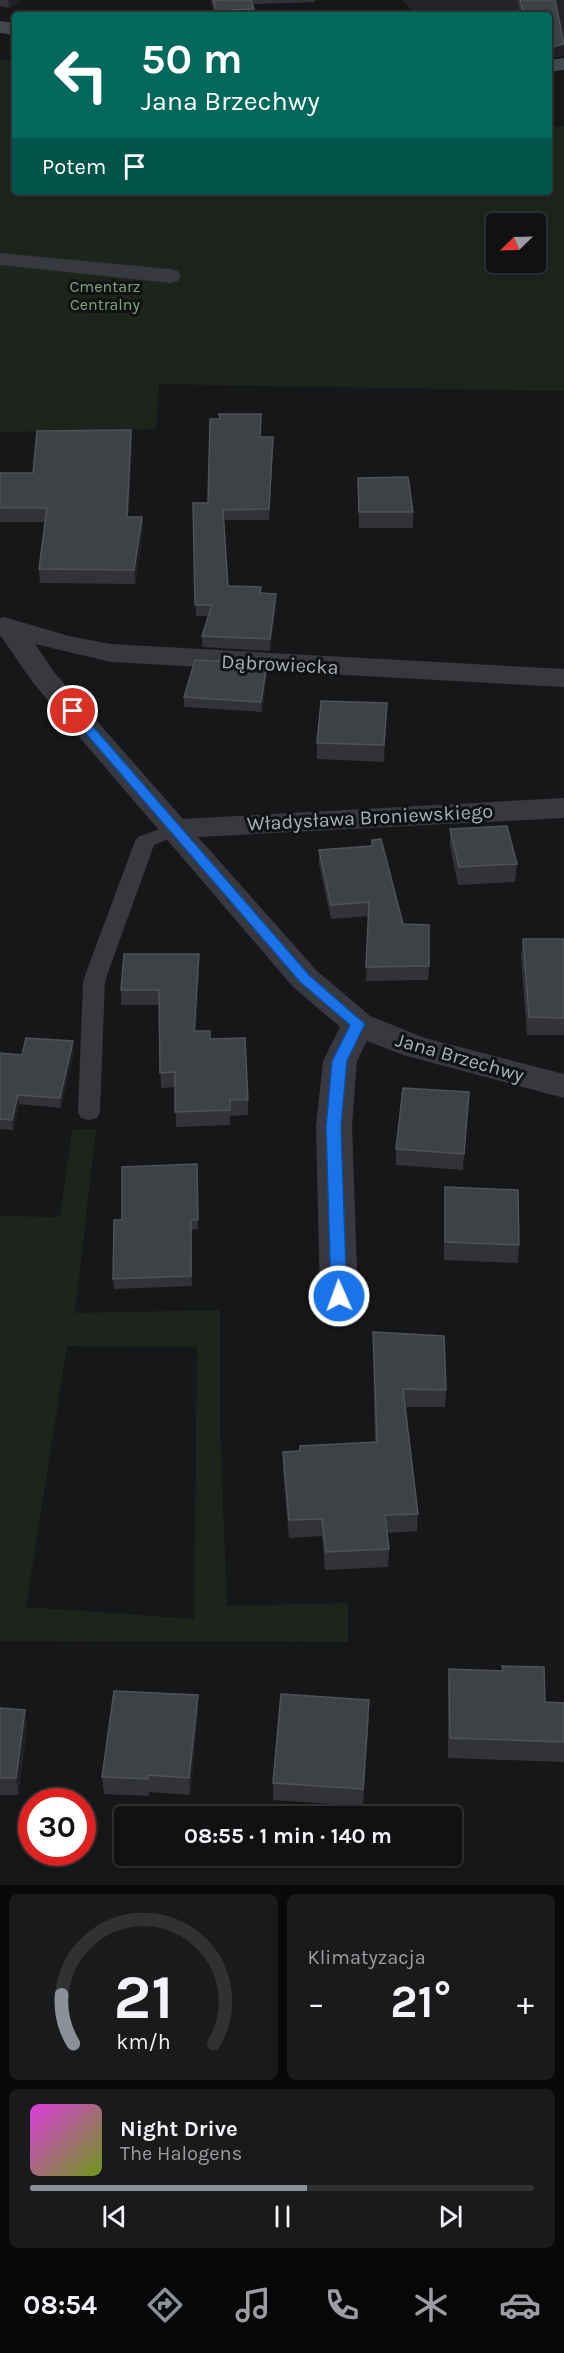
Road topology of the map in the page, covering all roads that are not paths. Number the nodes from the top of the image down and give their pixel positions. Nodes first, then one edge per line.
1 (0, 259) edge
2 (170, 276) dead end
3 (5, 626) edge
4 (564, 678) edge
5 (564, 808) edge
6 (175, 829) junction
7 (358, 1024) junction
8 (564, 1086) edge
9 (89, 1112) dead end
10 (339, 1296) dead end

1 - 2 street
3 - 4 street, Dąbrowiecka
3 - 6 street, Jana Brzechwy
5 - 6 street, Władysława Broniewskiego
6 - 7 street, Jana Brzechwy
6 - 9 lane
7 - 8 street, Jana Brzechwy
7 - 10 street

